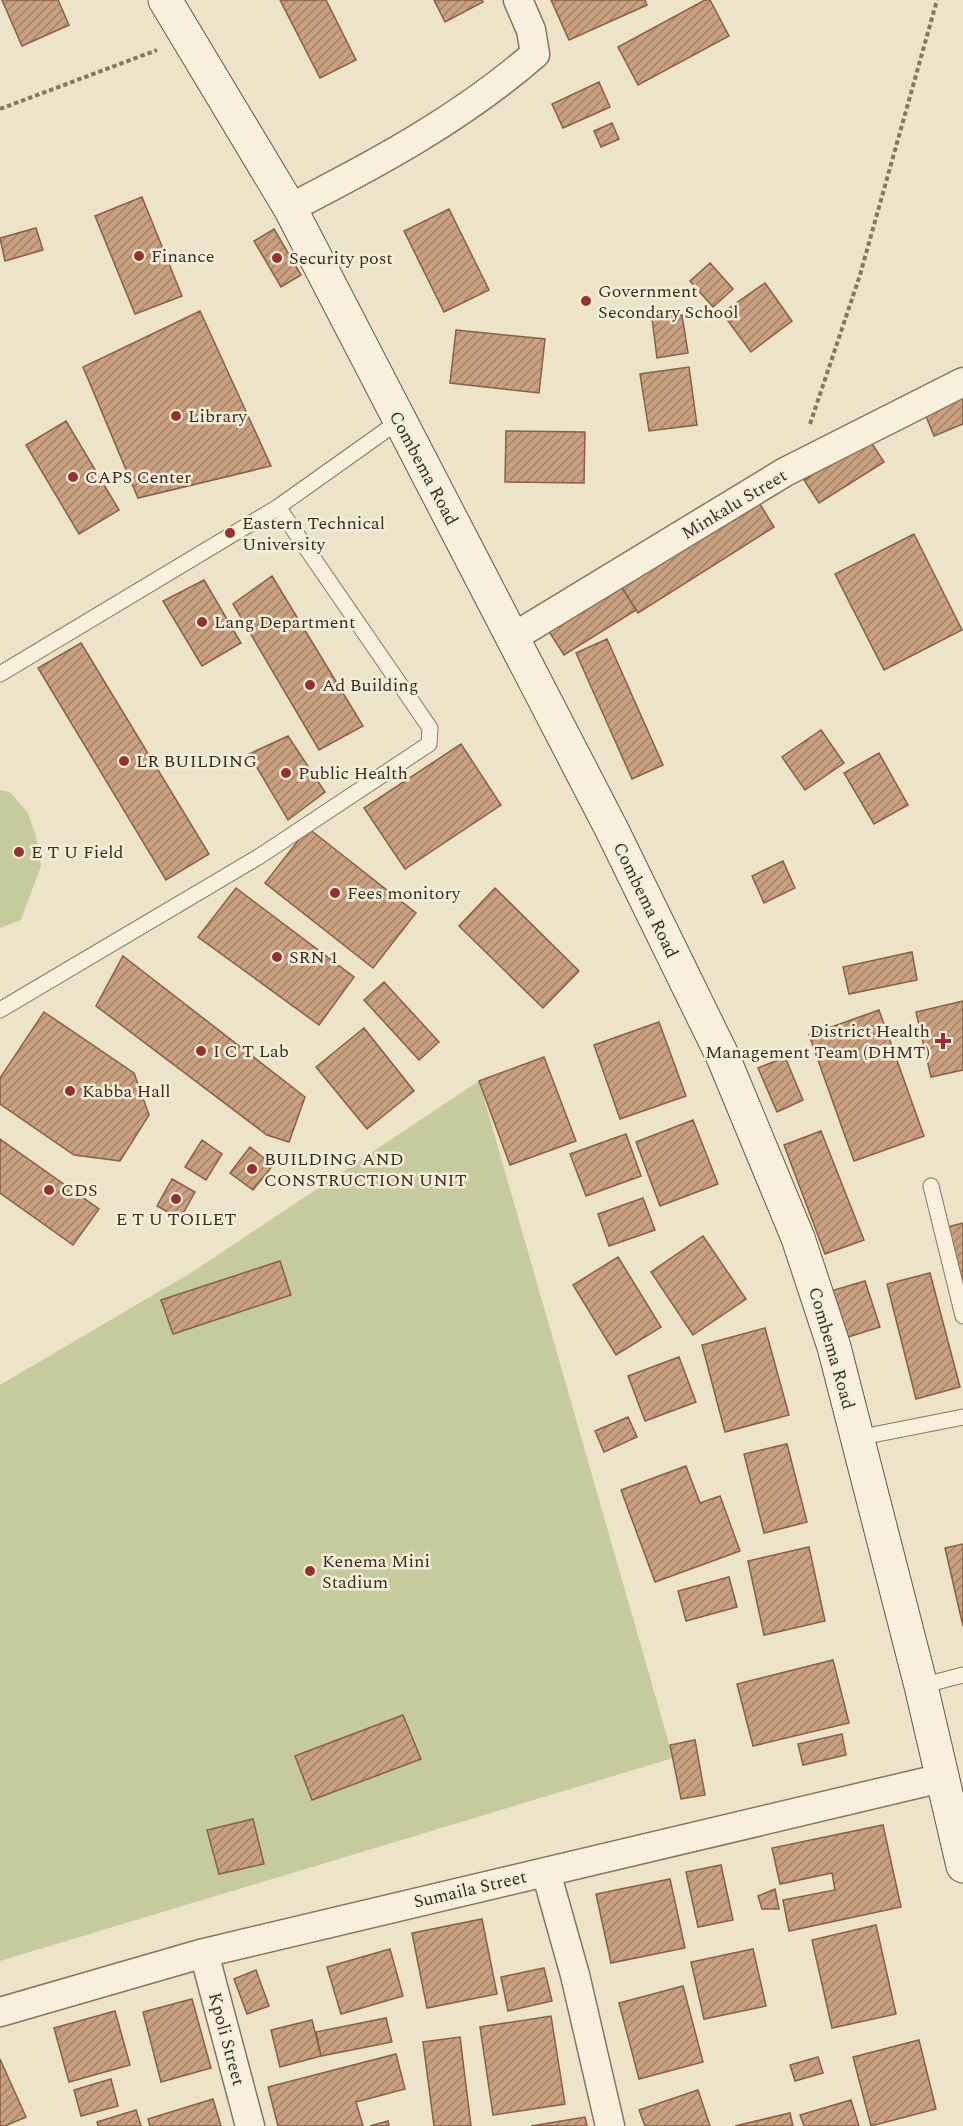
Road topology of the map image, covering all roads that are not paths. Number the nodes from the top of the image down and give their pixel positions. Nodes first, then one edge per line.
1 (165, 0) edge
2 (518, 0) edge
3 (290, 208) junction
4 (963, 382) edge
5 (399, 421) junction
6 (278, 507) junction
7 (512, 638) junction
8 (0, 674) edge
9 (0, 1011) edge
10 (931, 1186) dead end
11 (963, 1316) edge
12 (963, 1417) edge
13 (857, 1438) junction
14 (963, 1675) edge
15 (921, 1686) junction
16 (942, 1778) junction
17 (963, 1866) edge
18 (546, 1872) junction
19 (204, 1953) junction
20 (0, 2012) edge
21 (250, 2126) edge
22 (610, 2126) edge

1 - 3 street, Combema Road
2 - 3 street
3 - 5 street, Combema Road
4 - 7 street, Minkalu Street
5 - 6 lane
5 - 7 street, Combema Road
6 - 8 lane
6 - 9 lane
7 - 13 street, Combema Road
10 - 11 lane
12 - 13 lane
13 - 15 street, Combema Road
14 - 15 lane
15 - 16 street, Combema Road
16 - 17 street, Combema Road
16 - 18 street, Sumaila Street
18 - 19 street, Sumaila Street
18 - 22 street
19 - 20 street, Sumaila Street
19 - 21 street, Kpoli Street

